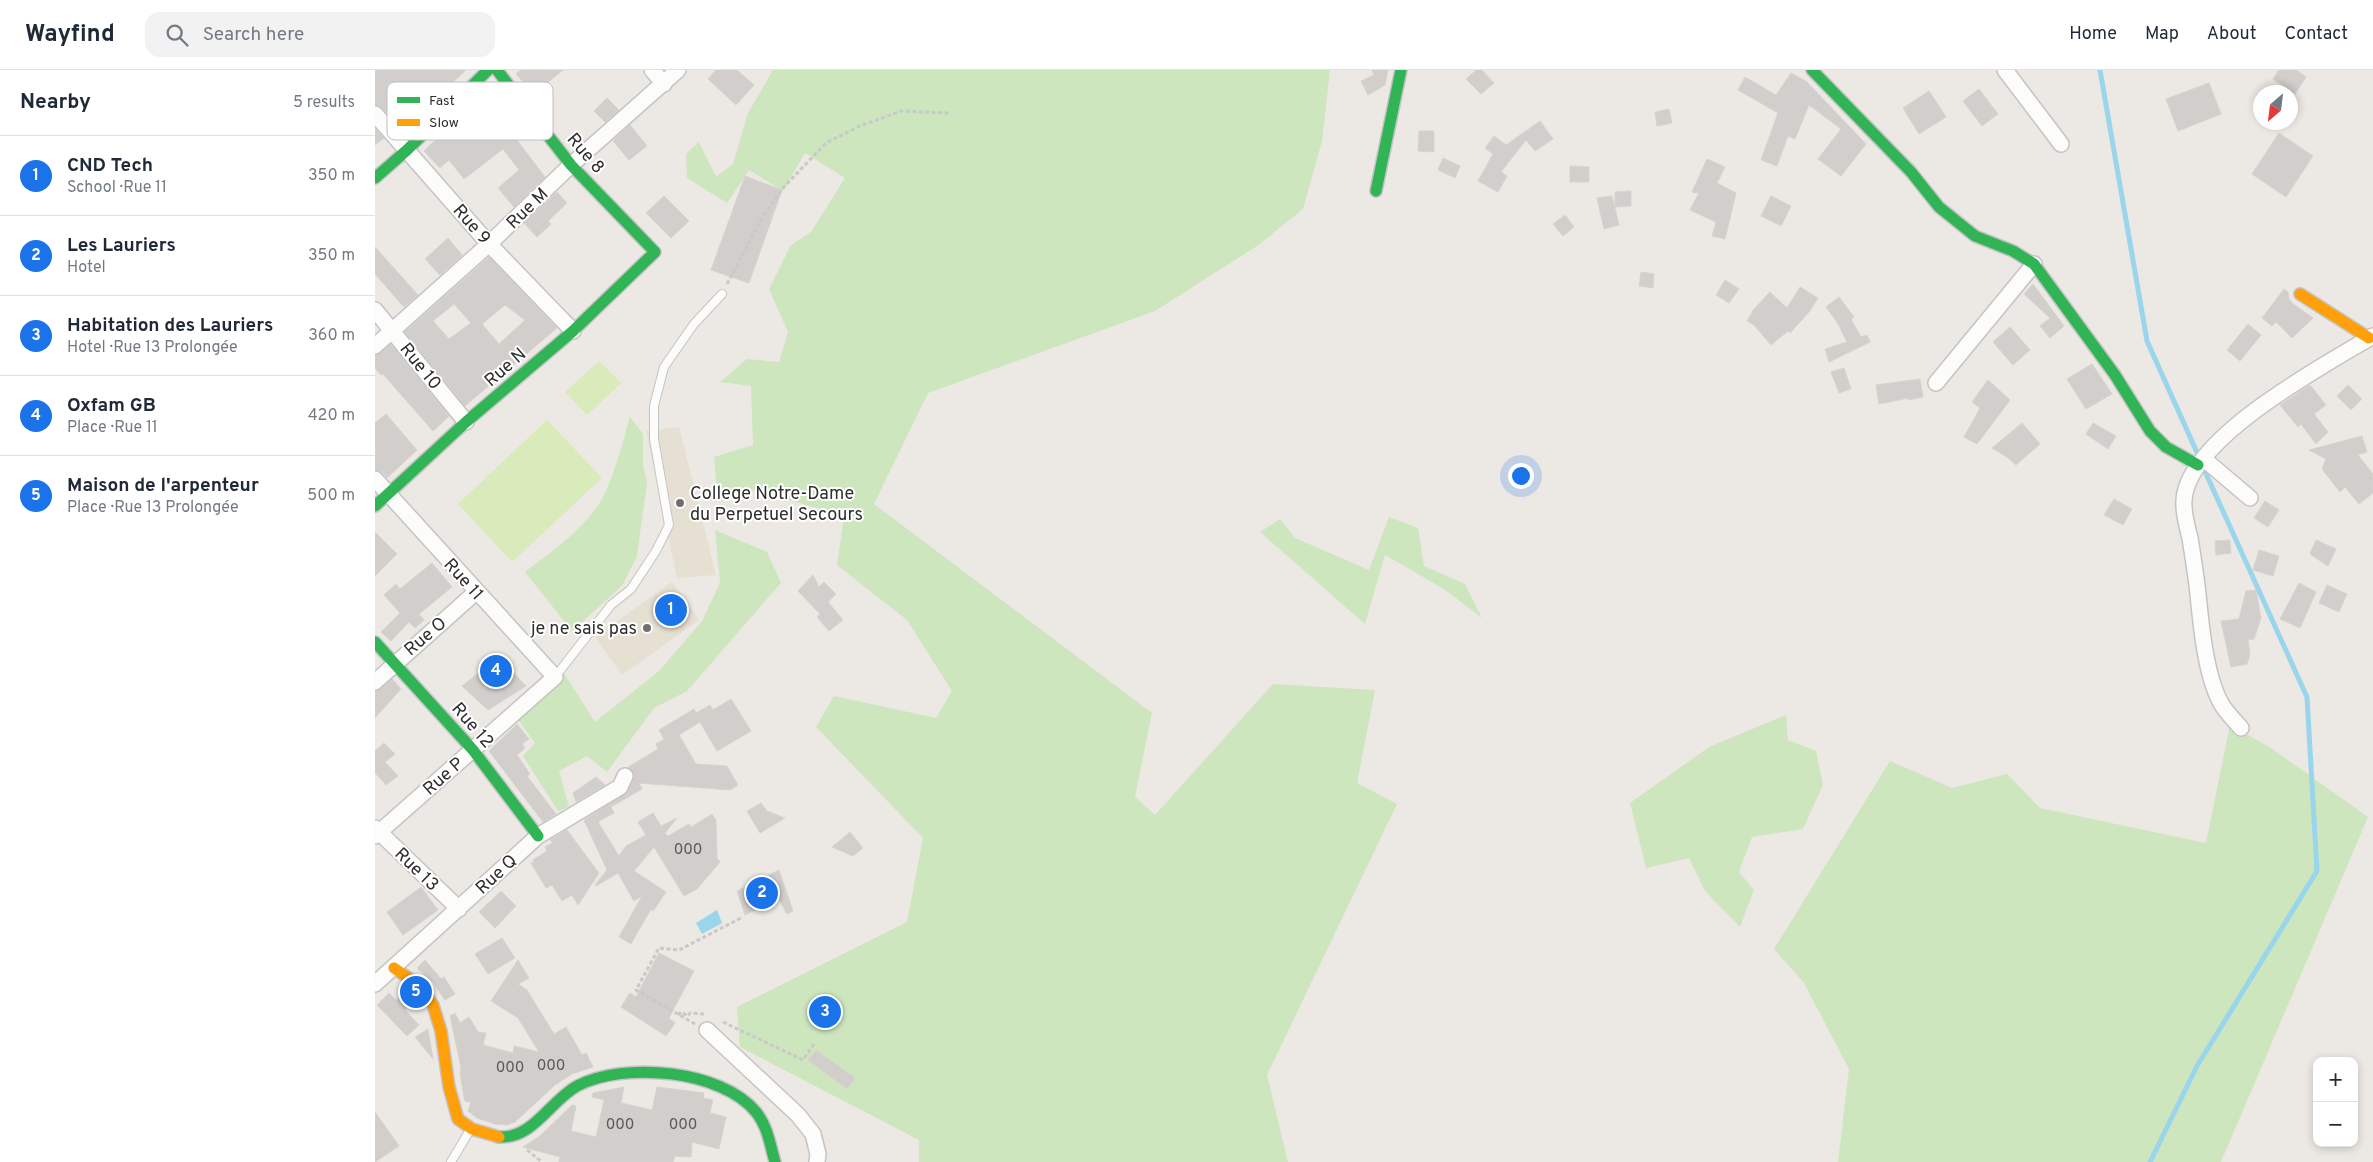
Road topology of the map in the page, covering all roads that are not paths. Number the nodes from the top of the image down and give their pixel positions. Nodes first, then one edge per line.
1 (488, 70) edge
2 (497, 70) edge
3 (652, 70) edge
4 (678, 70) edge
5 (1401, 70) edge
6 (1812, 70) edge
7 (2005, 70) edge
8 (476, 82) edge
9 (506, 82) edge
10 (664, 84) junction
11 (375, 114) edge
12 (387, 128) edge
13 (398, 140) edge
14 (417, 140) edge
15 (552, 140) edge
16 (2061, 144) dead end
17 (407, 150) junction
18 (571, 165) junction
19 (375, 178) edge
20 (1376, 191) dead end
21 (489, 244) junction
22 (655, 252) joint
23 (2033, 264) junction
24 (722, 294) road end
25 (2300, 294) dead end
26 (375, 310) edge
27 (391, 330) junction
28 (573, 331) junction
29 (2371, 337) edge
30 (375, 346) edge
31 (1936, 383) dead end
32 (466, 422) junction
33 (2201, 462) junction
34 (375, 479) edge
35 (388, 493) junction
36 (2250, 498) dead end
37 (375, 506) edge
38 (476, 592) junction
39 (375, 642) edge
40 (394, 663) junction
41 (555, 677) junction
42 (375, 682) edge
43 (2241, 728) dead end
44 (473, 750) junction
45 (625, 776) dead end
46 (376, 832) edge
47 (538, 836) junction
48 (459, 909) junction
49 (394, 968) junction
50 (376, 982) edge
51 (707, 1030) road end
52 (471, 1129) junction
53 (451, 1162) edge
54 (775, 1162) edge
55 (817, 1162) edge

1 - 8 street
2 - 9 street, Rue 8
3 - 10 street
4 - 10 street, Rue M
5 - 20 street
6 - 23 street
7 - 16 street
10 - 18 street, Rue M
11 - 12 street, Rue 9
13 - 17 street, Rue 9
14 - 17 street
15 - 18 street, Rue 8
17 - 19 street
17 - 21 street, Rue 9
18 - 21 street, Rue M
18 - 22 street, Rue 8
21 - 27 street, Rue M
21 - 28 street, Rue 9
22 - 28 street, Rue N
23 - 31 street
23 - 33 street
24 - 41 lane
25 - 29 street
26 - 27 street, Rue 10
27 - 30 street, Rue M
27 - 32 street, Rue 10
28 - 32 street, Rue N
29 - 33 street
32 - 35 street, Rue N
33 - 36 street
33 - 43 street
34 - 35 street, Rue 11
35 - 37 street, Rue N
35 - 38 street, Rue 11
38 - 40 street, Rue O
38 - 41 street, Rue 11
39 - 40 street, Rue 12
40 - 42 street, Rue O
40 - 44 street, Rue 12
41 - 44 street, Rue P
44 - 46 street, Rue P
44 - 47 street, Rue 12
45 - 47 street, Rue Q
46 - 48 street, Rue 13
47 - 48 street, Rue Q
48 - 49 street, Rue Q
49 - 50 street, Rue Q
49 - 52 street
51 - 55 street
52 - 53 lane
52 - 54 street

